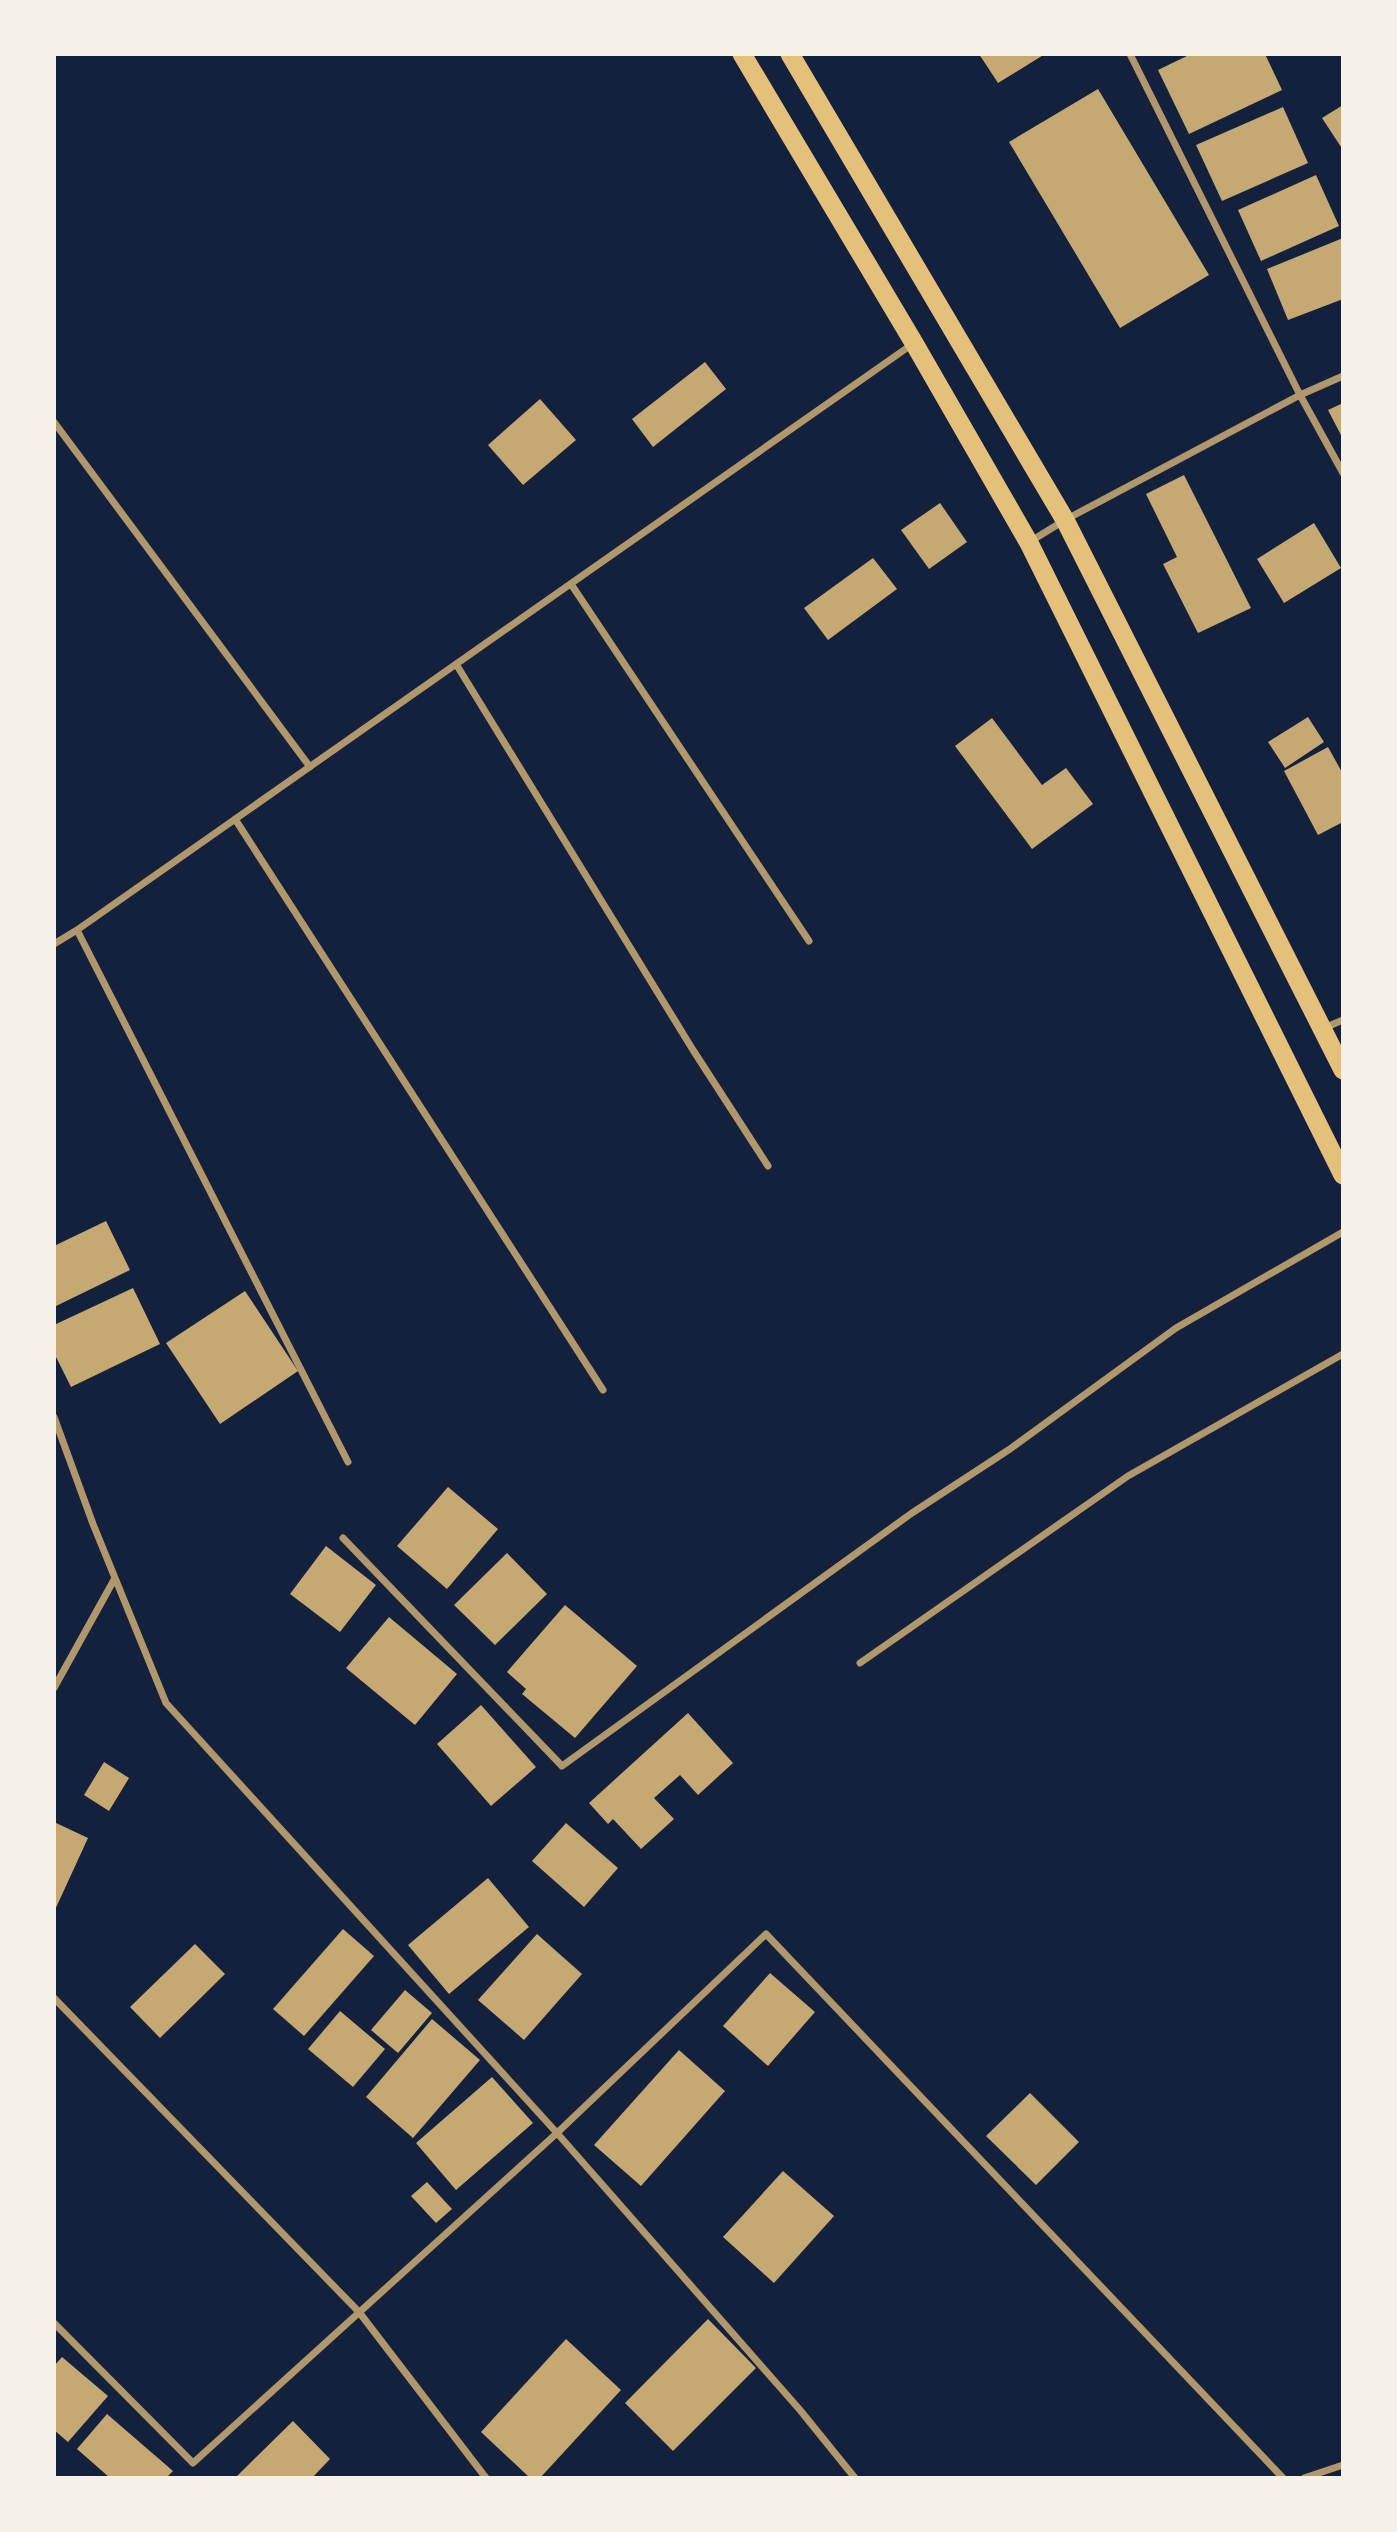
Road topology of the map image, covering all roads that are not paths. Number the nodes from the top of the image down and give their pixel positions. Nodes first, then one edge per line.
1 (742, 54) edge
2 (789, 54) edge
3 (1130, 54) edge
4 (914, 343) junction
5 (1343, 376) edge
6 (1300, 395) junction
7 (54, 422) edge
8 (1343, 473) edge
9 (1065, 520) junction
10 (1029, 542) junction
11 (571, 584) junction
12 (456, 664) junction
13 (310, 767) junction
14 (235, 819) junction
15 (77, 930) junction
16 (809, 941) dead end
17 (54, 944) edge
18 (1343, 1020) edge
19 (1322, 1029) junction
20 (1343, 1070) edge
21 (768, 1166) dead end
22 (1343, 1175) edge
23 (1343, 1231) edge
24 (1343, 1353) edge
25 (603, 1390) dead end
26 (54, 1417) edge
27 (348, 1462) dead end
28 (343, 1538) dead end
29 (115, 1578) junction
30 (860, 1663) dead end
31 (54, 1688) edge
32 (54, 1998) edge
33 (557, 2133) junction
34 (359, 2312) junction
35 (54, 2323) edge
36 (1343, 2465) edge
37 (486, 2478) edge
38 (855, 2478) edge
39 (1283, 2478) edge
40 (1304, 2478) edge

1 - 4 highway
2 - 9 highway
3 - 6 street
4 - 10 highway
4 - 11 street
5 - 6 street
6 - 8 street
6 - 9 street
7 - 13 street
9 - 10 street
9 - 19 highway
10 - 22 highway
11 - 12 street
11 - 16 street
12 - 13 street
12 - 21 street
13 - 14 street
14 - 15 street
14 - 25 street
15 - 17 street
15 - 27 street
18 - 19 street
19 - 20 highway
23 - 28 street
24 - 30 street
26 - 29 street
29 - 31 street
29 - 33 street
32 - 34 street
33 - 34 street
33 - 38 street
33 - 39 street
34 - 35 street
34 - 37 street
36 - 40 street

